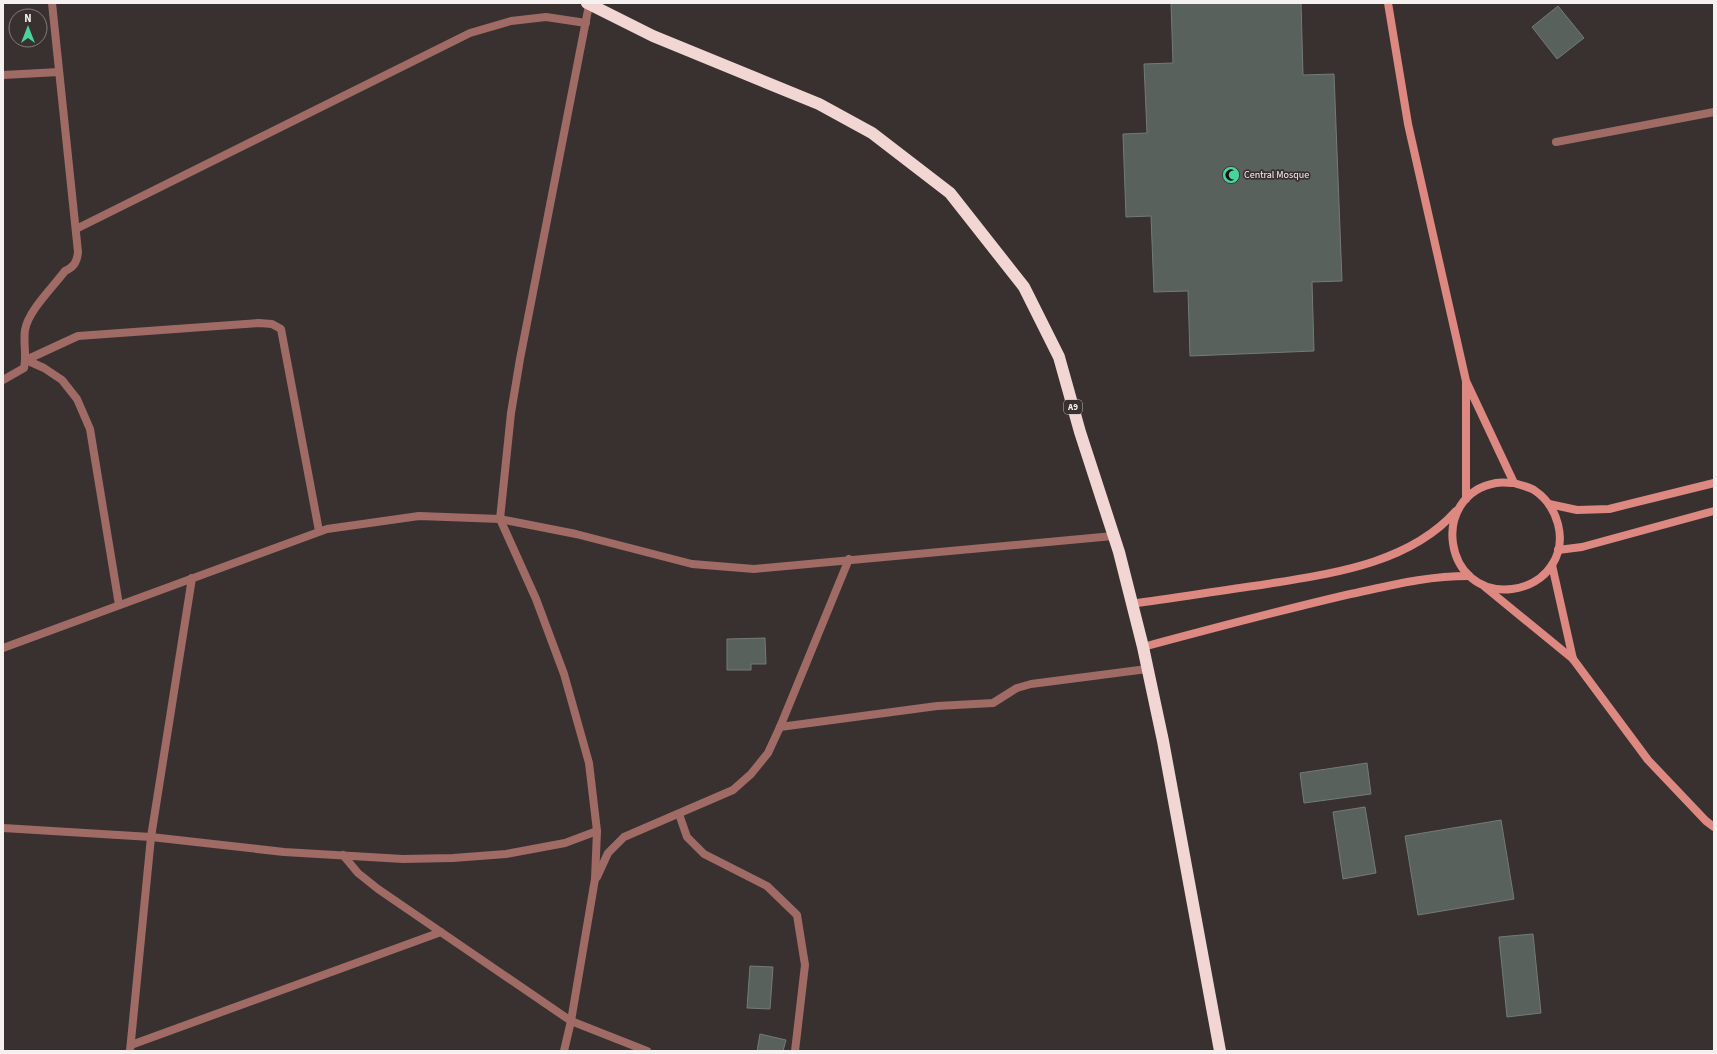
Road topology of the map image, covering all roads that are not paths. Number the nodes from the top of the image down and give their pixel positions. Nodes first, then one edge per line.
1 (52, 3) edge
2 (1388, 3) edge
3 (588, 4) edge
4 (586, 23) junction
5 (59, 72) junction
6 (3, 75) edge
7 (1714, 112) edge
8 (1556, 142) dead end
9 (76, 229) junction
10 (26, 360) junction
11 (3, 380) edge
12 (1466, 381) junction
13 (1514, 483) junction
14 (1714, 483) edge
15 (1463, 503) junction
16 (1549, 504) junction
17 (1714, 511) edge
18 (500, 519) junction
19 (319, 531) junction
20 (1113, 536) junction
21 (1558, 550) junction
22 (849, 559) junction
23 (1552, 565) junction
24 (1469, 576) junction
25 (192, 578) junction
26 (1483, 586) junction
27 (1132, 604) junction
28 (119, 605) junction
29 (1143, 647) junction
30 (3, 648) edge
31 (1573, 659) junction
32 (1147, 669) junction
33 (780, 727) junction
34 (679, 814) junction
35 (1714, 827) edge
36 (3, 828) edge
37 (597, 831) junction
38 (151, 837) junction
39 (343, 855) junction
40 (595, 879) junction
41 (441, 932) junction
42 (571, 1021) junction
43 (130, 1048) edge
44 (564, 1051) edge
45 (647, 1051) edge
46 (795, 1051) edge
47 (1220, 1051) edge

1 - 5 street
2 - 12 main road
3 - 4 street
3 - 20 highway, A9
4 - 9 street
4 - 18 street
5 - 6 street
5 - 9 street
7 - 8 street
9 - 10 street
10 - 11 street
10 - 19 street
10 - 28 street
12 - 13 main road
12 - 15 main road
13 - 15 main road
13 - 16 main road
14 - 16 main road
15 - 24 main road
15 - 27 main road
16 - 21 main road
17 - 21 main road
18 - 19 street
18 - 22 street
18 - 37 street
19 - 25 street
20 - 22 street
20 - 27 highway, A9
21 - 23 main road
22 - 33 street
23 - 26 main road
23 - 31 main road
24 - 26 main road
24 - 29 main road
25 - 28 street
25 - 38 street
26 - 31 main road
27 - 29 highway, A9
28 - 30 street
29 - 32 highway, A9
31 - 35 main road
32 - 33 street
32 - 47 highway, A9
33 - 34 street
34 - 40 street
34 - 46 street
36 - 38 street
37 - 39 street
37 - 40 street
38 - 39 street
38 - 43 street
39 - 41 street
40 - 42 street
41 - 42 street
41 - 43 street
42 - 44 street
42 - 45 street

